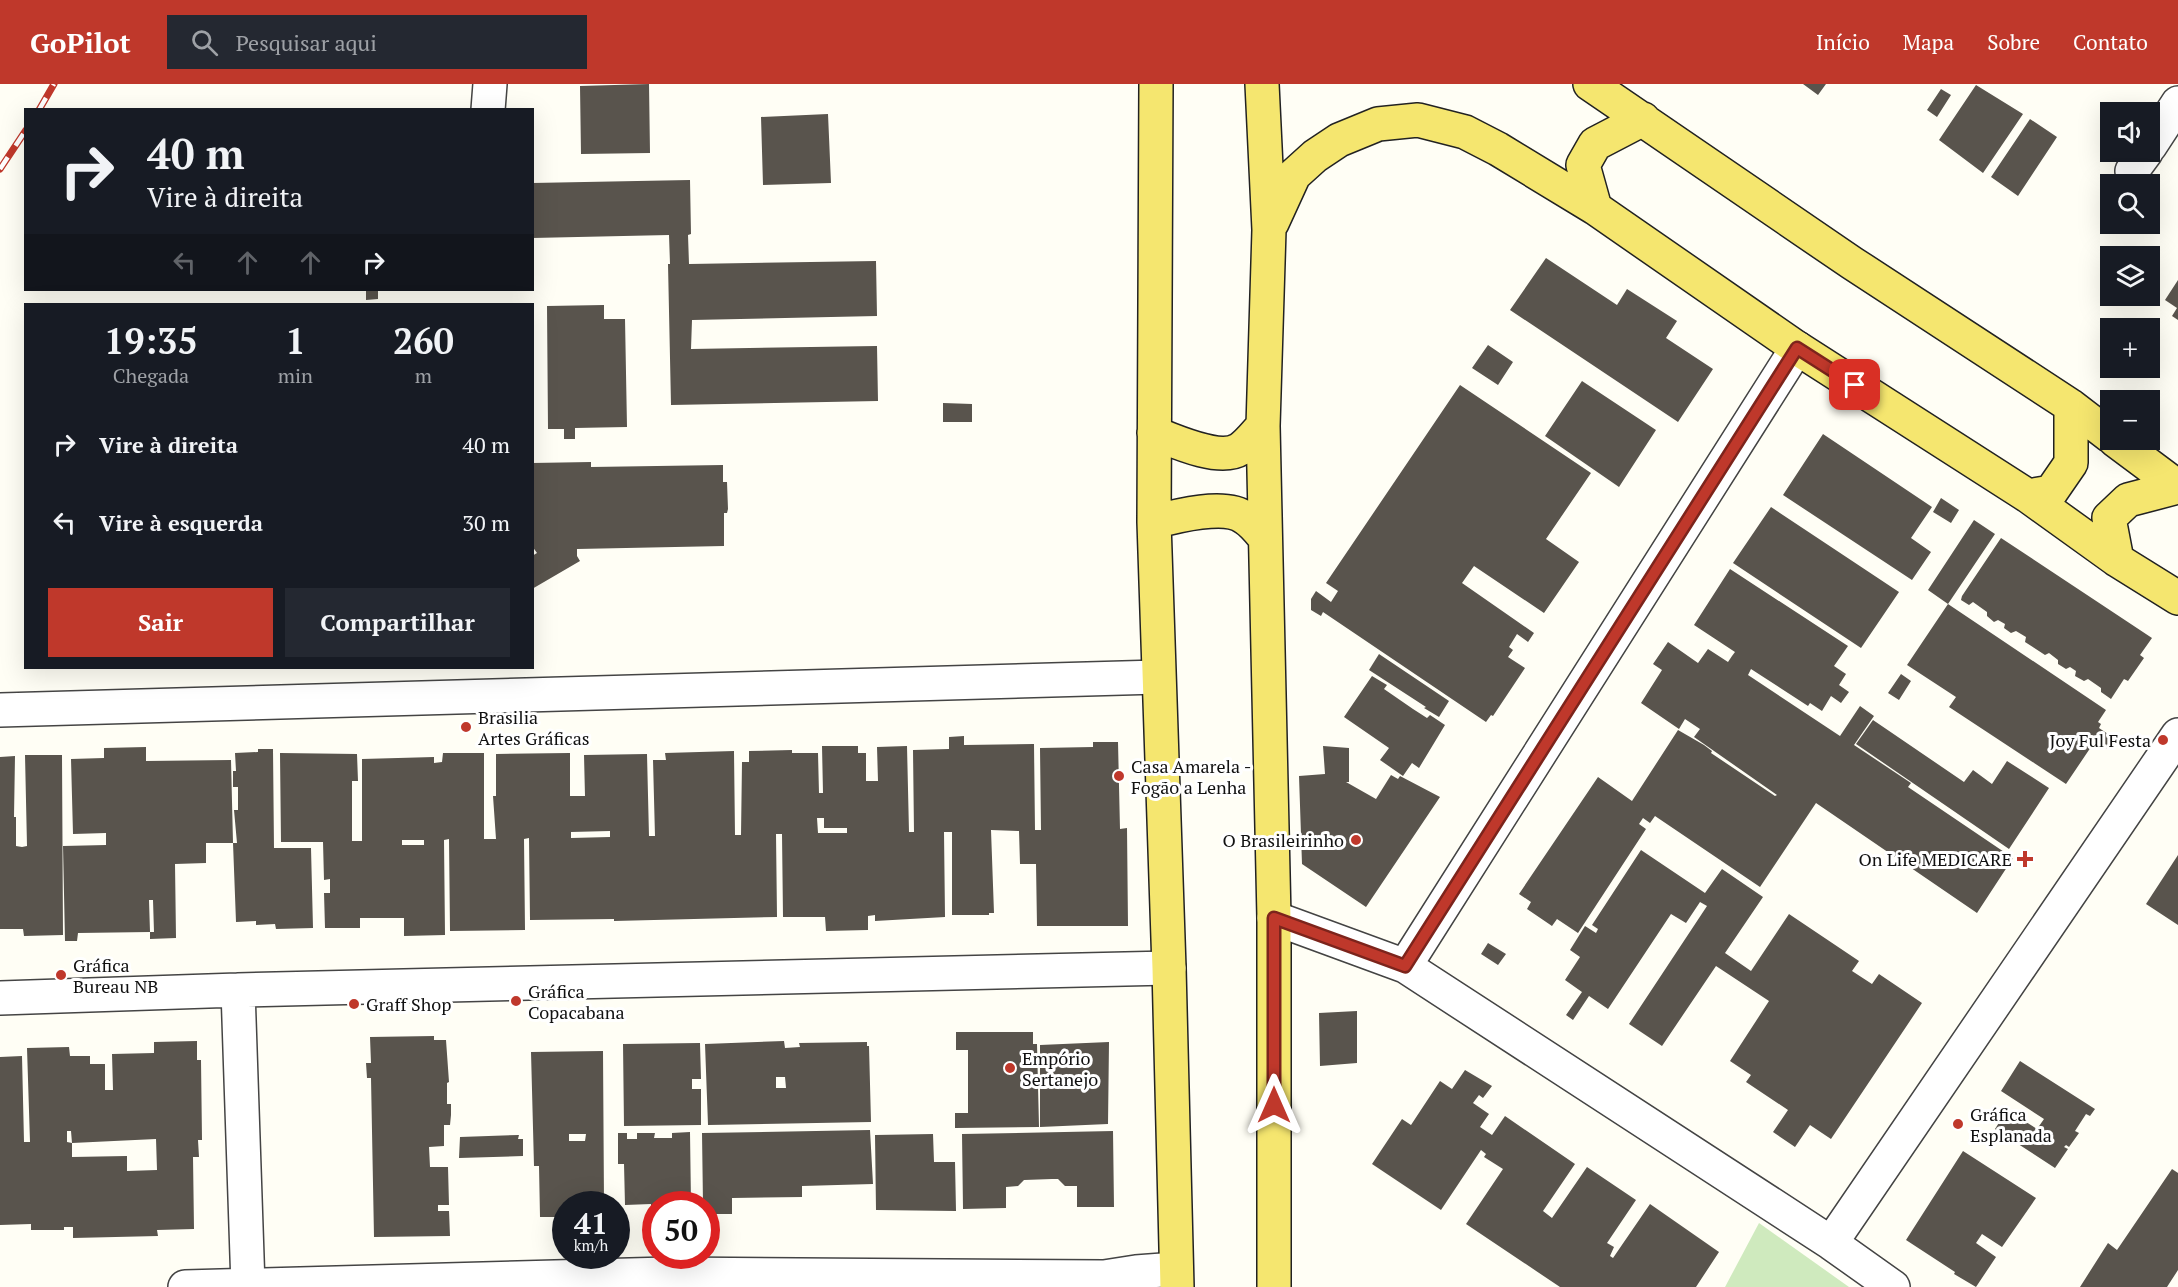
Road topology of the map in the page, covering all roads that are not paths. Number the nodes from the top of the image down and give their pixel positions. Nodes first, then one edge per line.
1 (490, 84) edge
2 (1156, 84) edge
3 (1262, 84) edge
4 (1590, 84) edge
5 (2178, 103) edge
6 (488, 108) edge
7 (1643, 119) junction
8 (2160, 130) edge
9 (1595, 208) junction
10 (1269, 230) junction
11 (1797, 348) junction
12 (2071, 406) junction
13 (1263, 426) junction
14 (2100, 428) edge
15 (1154, 433) junction
16 (2128, 450) edge
17 (2178, 487) edge
18 (2028, 496) junction
19 (1154, 522) junction
20 (1265, 538) junction
21 (2117, 560) junction
22 (2178, 598) edge
23 (1158, 677) junction
24 (0, 710) edge
25 (2178, 735) edge
26 (1274, 918) junction
27 (1405, 966) junction
28 (1169, 968) junction
29 (238, 990) junction
30 (0, 998) edge
31 (1831, 1242) junction
32 (1177, 1278) edge
33 (667, 1280) edge
34 (1104, 1282) edge
35 (248, 1286) edge
36 (185, 1287) edge
37 (1274, 1287) edge
38 (1893, 1287) edge

1 - 6 street
2 - 15 main road
3 - 10 main road
4 - 7 main road
5 - 8 street
7 - 9 main road
7 - 12 main road
9 - 10 main road
9 - 11 main road
10 - 13 main road
11 - 18 main road
11 - 27 street
12 - 14 main road
12 - 18 main road
13 - 15 main road
13 - 20 main road
15 - 19 main road
16 - 17 main road
17 - 21 main road
18 - 21 main road
19 - 20 main road
19 - 23 main road
20 - 26 main road
21 - 22 main road
23 - 24 street
23 - 28 main road
25 - 31 street
26 - 27 street
26 - 37 main road
27 - 31 street
28 - 29 street
28 - 32 main road
29 - 30 street
29 - 35 street
31 - 38 street
32 - 34 street
33 - 34 street
33 - 35 street
35 - 36 street

